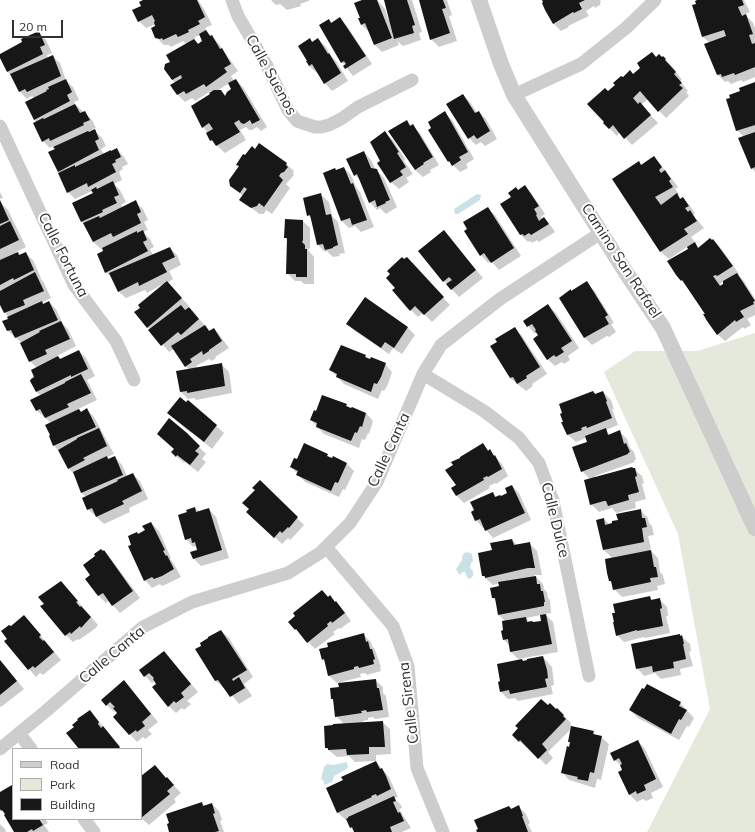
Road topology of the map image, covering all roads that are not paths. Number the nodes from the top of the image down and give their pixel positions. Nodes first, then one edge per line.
1 (232, 0) edge
2 (479, 0) edge
3 (655, 0) edge
4 (412, 80) dead end
5 (514, 95) junction
6 (0, 126) edge
7 (602, 232) junction
8 (423, 374) junction
9 (134, 380) dead end
10 (755, 528) edge
11 (326, 547) junction
12 (588, 676) dead end
13 (19, 733) junction
14 (30, 748) edge
15 (0, 749) edge
16 (85, 820) edge
17 (94, 832) edge
18 (443, 832) edge

1 - 4 street, Calle Suenos
2 - 5 street, Camino San Rafael
3 - 5 street
5 - 7 street, Camino San Rafael
6 - 9 street, Calle Fortuna
7 - 8 street, Calle Canta
7 - 10 street, Camino San Rafael
8 - 11 street, Calle Canta
8 - 12 street, Calle Dulce
11 - 13 street, Calle Canta
11 - 18 street, Calle Sirena
13 - 14 street
13 - 15 street, Calle Canta
16 - 17 street

